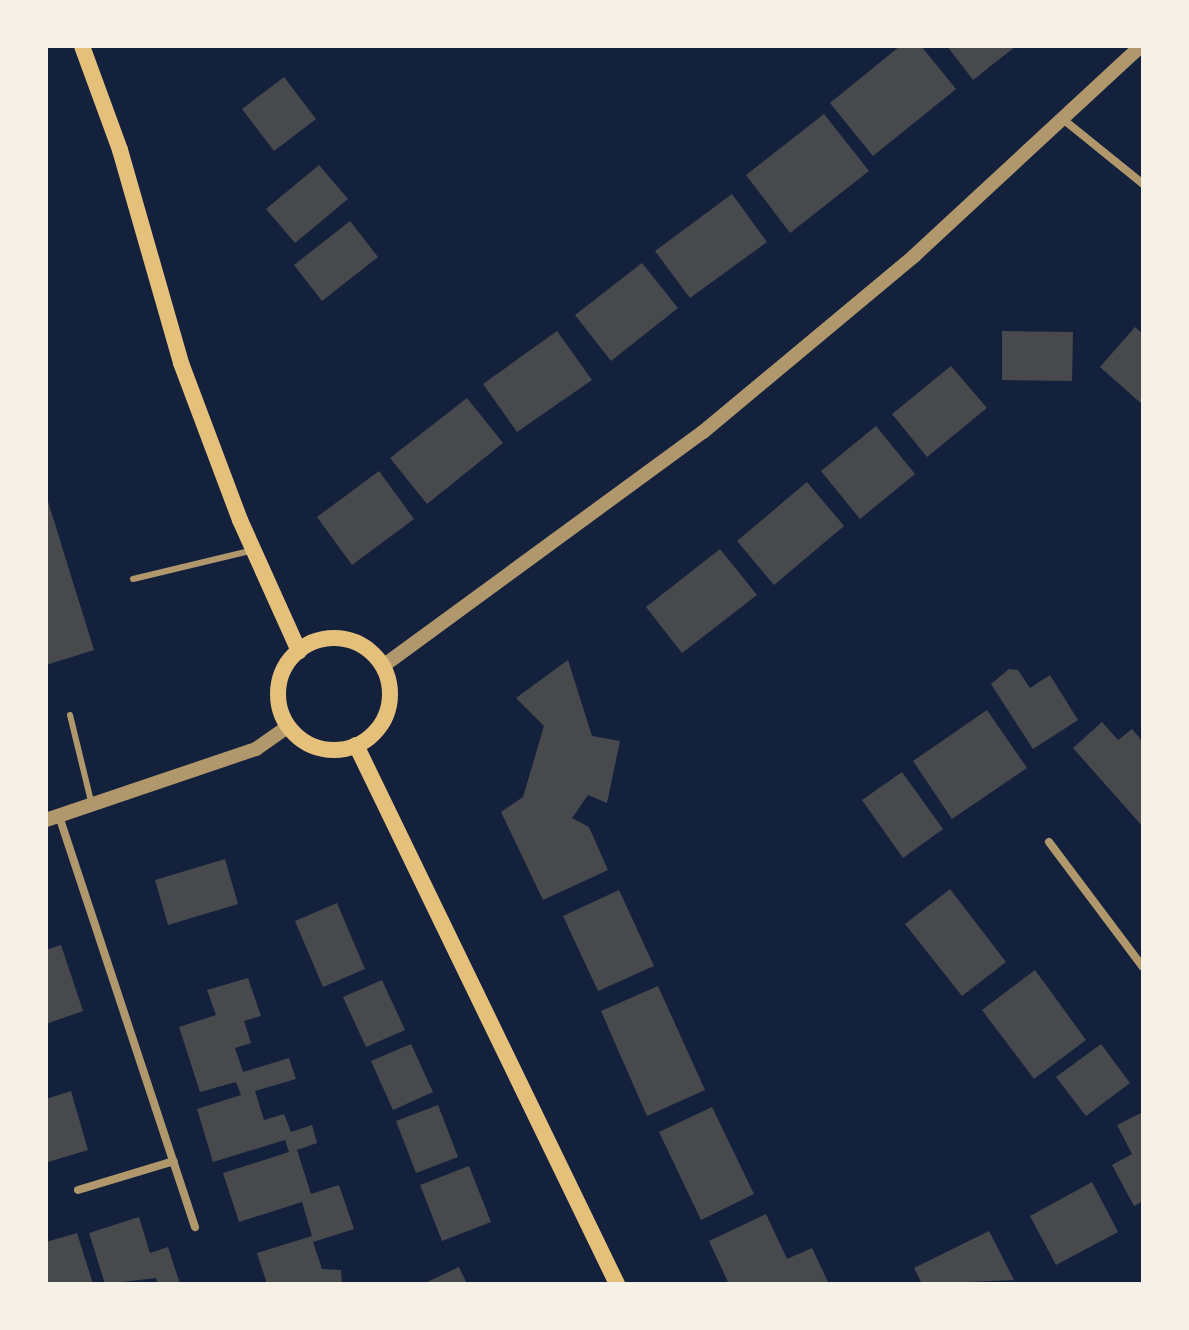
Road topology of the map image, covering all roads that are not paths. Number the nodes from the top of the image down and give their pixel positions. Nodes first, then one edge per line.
1 (82, 46) edge
2 (1141, 46) edge
3 (1064, 120) junction
4 (1143, 184) edge
5 (253, 550) junction
6 (133, 579) dead end
7 (299, 651) junction
8 (383, 666) junction
9 (70, 715) dead end
10 (289, 726) junction
11 (356, 745) junction
12 (92, 805) junction
13 (52, 818) edge
14 (1049, 842) dead end
15 (1143, 967) edge
16 (174, 1161) junction
17 (78, 1190) dead end
18 (195, 1227) dead end
19 (617, 1284) edge

1 - 5 main road
2 - 3 street
3 - 4 street
3 - 8 street
5 - 6 lane
5 - 7 main road
7 - 8 main road
7 - 10 main road
8 - 11 main road
9 - 12 lane
10 - 11 main road
10 - 12 street
11 - 19 main road
12 - 13 street
13 - 16 street
14 - 15 street
16 - 17 street
16 - 18 street

